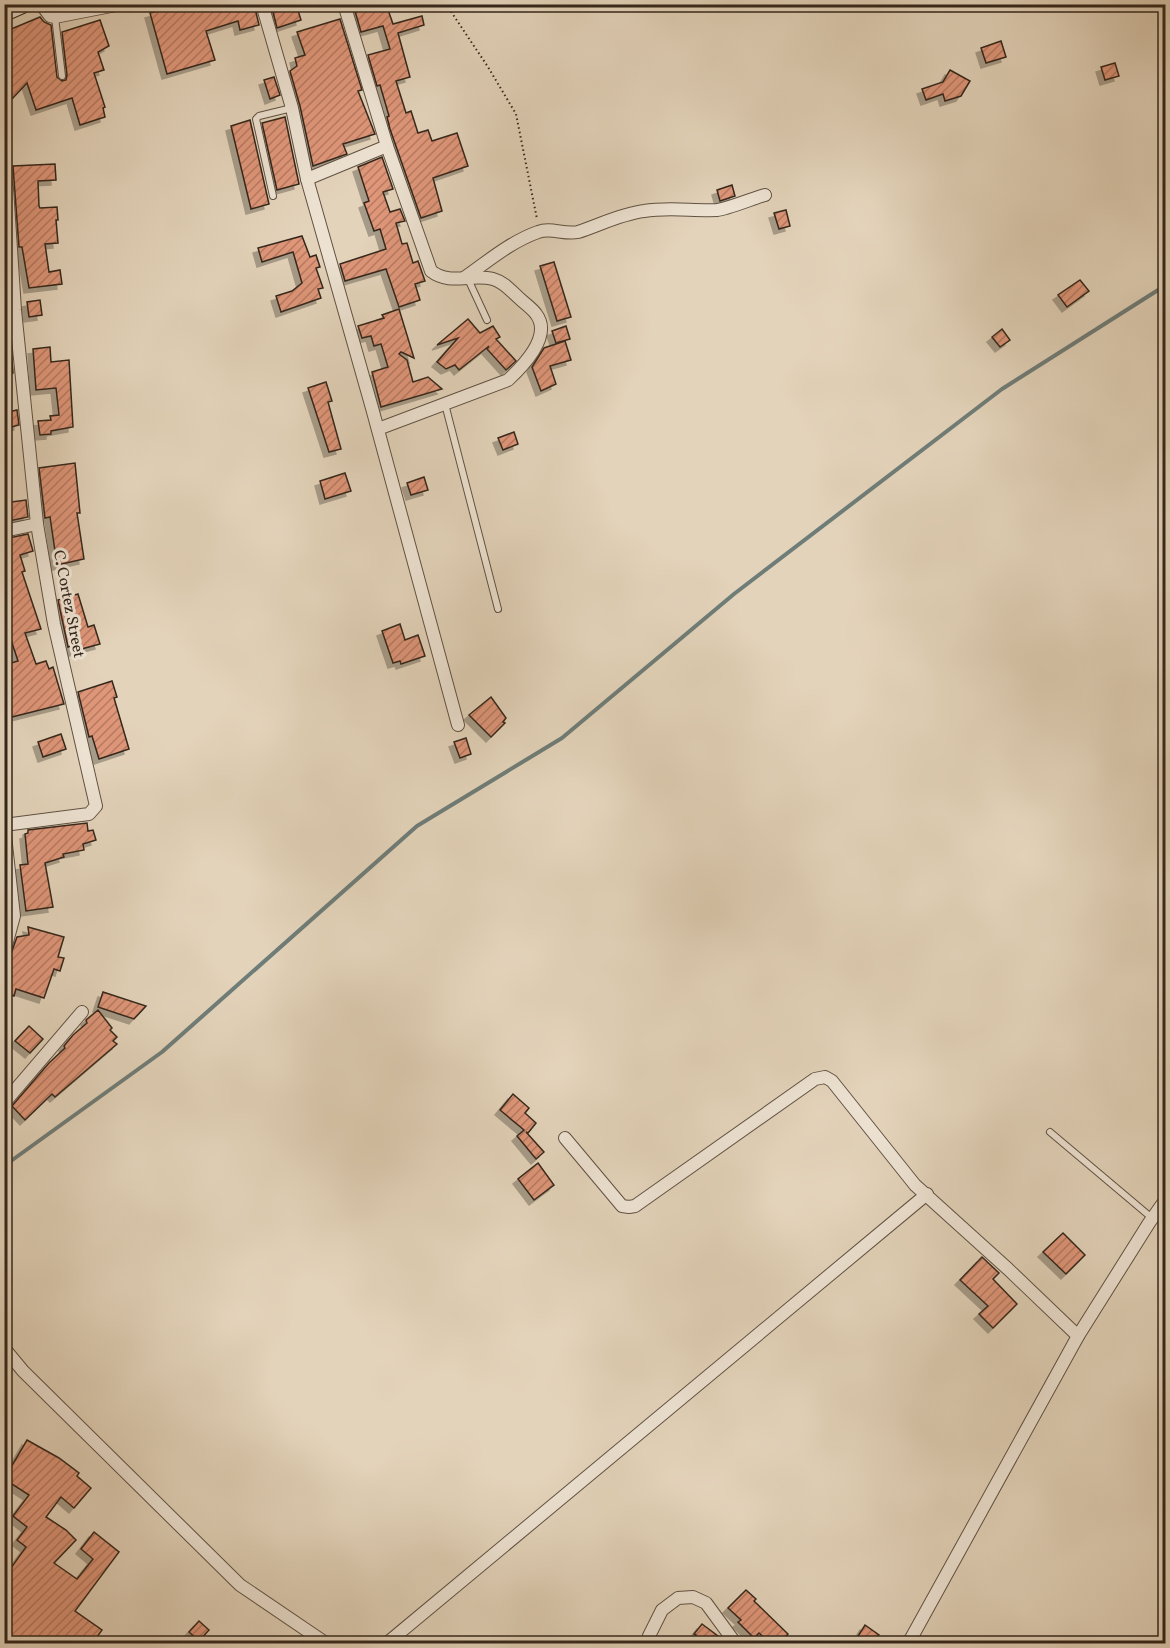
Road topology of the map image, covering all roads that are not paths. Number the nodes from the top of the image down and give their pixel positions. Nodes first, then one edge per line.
1 (22, 4) edge
2 (41, 4) edge
3 (121, 4) edge
4 (262, 4) edge
5 (345, 4) edge
6 (4, 12) edge
7 (55, 17) junction
8 (62, 76) dead end
9 (292, 108) junction
10 (387, 146) junction
11 (307, 179) junction
12 (4, 181) edge
13 (765, 195) dead end
14 (273, 196) dead end
15 (7, 228) edge
16 (466, 278) junction
17 (10, 311) edge
18 (487, 320) dead end
19 (445, 404) junction
20 (378, 429) junction
21 (37, 524) junction
22 (4, 531) edge
23 (498, 609) dead end
24 (458, 725) dead end
25 (4, 826) edge
26 (4, 953) edge
27 (82, 1012) dead end
28 (4, 1102) edge
29 (1050, 1132) dead end
30 (565, 1138) dead end
31 (927, 1194) junction
32 (1166, 1199) edge
33 (1152, 1218) junction
34 (1078, 1336) junction
35 (4, 1348) edge
36 (649, 1636) dead end
37 (327, 1644) edge
38 (386, 1644) edge
39 (736, 1644) edge
40 (908, 1644) edge

1 - 6 main road
2 - 7 street
3 - 7 street
4 - 9 street
5 - 10 street
7 - 8 lane
9 - 11 street
9 - 14 lane
10 - 11 street
10 - 16 street
11 - 20 street
12 - 15 street, C. Cortez Street
13 - 16 street
15 - 17 street, C. Cortez Street
16 - 18 lane
16 - 19 street
17 - 21 street, C. Cortez Street
19 - 20 street
19 - 23 lane
20 - 24 street
21 - 22 street
21 - 25 street, C. Cortez Street
25 - 26 street
27 - 28 street
29 - 33 lane
30 - 31 street
31 - 34 street
31 - 38 street
32 - 33 street
33 - 34 street
34 - 40 street
35 - 37 street
36 - 39 street

